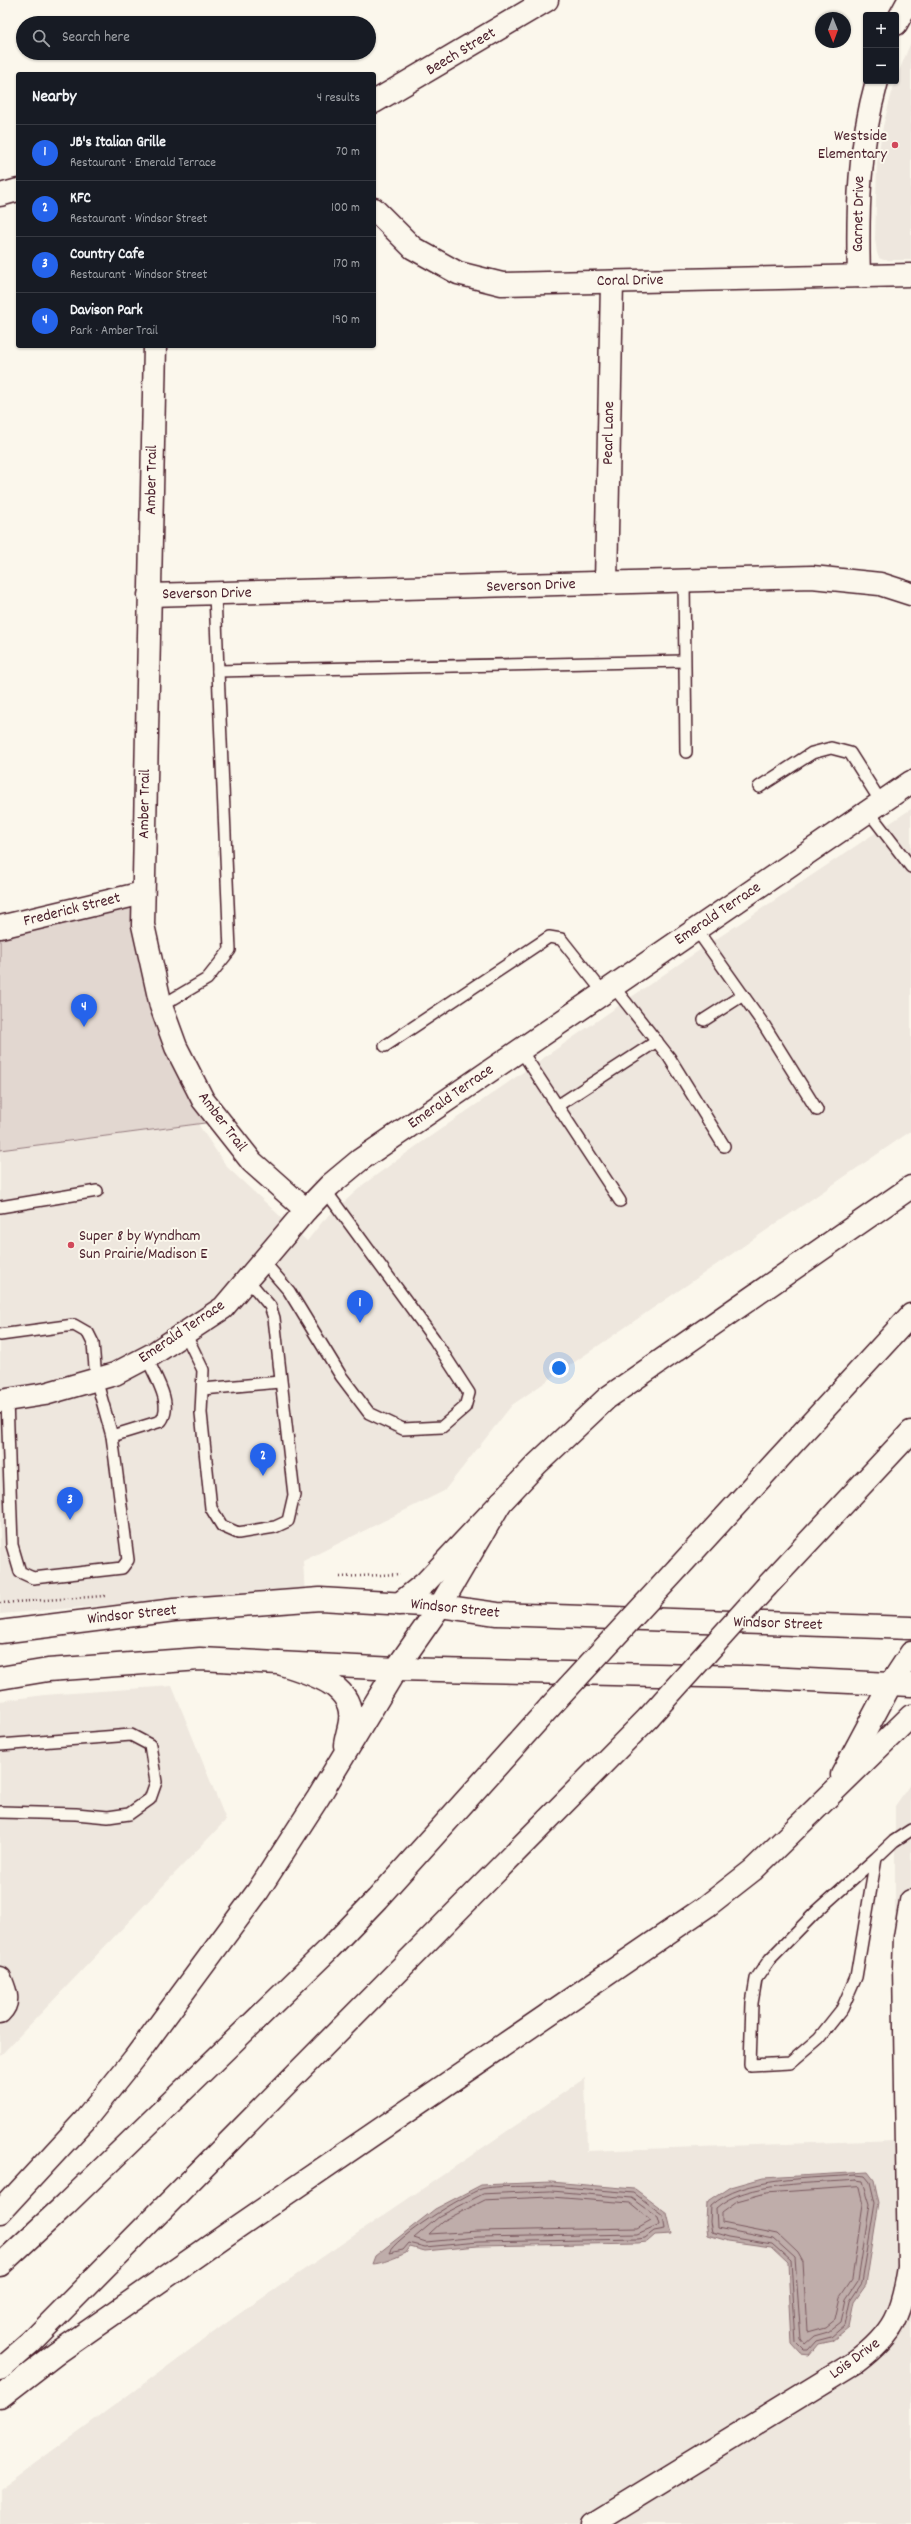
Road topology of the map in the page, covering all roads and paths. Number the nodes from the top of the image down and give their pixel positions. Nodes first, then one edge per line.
1 (547, 0) edge
2 (909, 0) edge
3 (899, 18) edge
4 (876, 84) edge
5 (376, 101) edge
6 (16, 191) edge
7 (0, 195) edge
8 (376, 211) edge
9 (911, 275) edge
10 (858, 276) junction
11 (612, 282) junction
12 (155, 348) edge
13 (684, 581) junction
14 (606, 583) junction
15 (214, 594) junction
16 (911, 594) edge
17 (149, 595) junction
18 (684, 662) junction
19 (218, 671) junction
20 (686, 752) dead end
21 (911, 782) edge
22 (759, 787) dead end
23 (874, 807) junction
24 (911, 867) edge
25 (143, 893) junction
26 (0, 927) edge
27 (696, 929) junction
28 (608, 989) junction
29 (743, 995) junction
30 (161, 1006) junction
31 (704, 1020) dead end
32 (657, 1041) junction
33 (385, 1046) dead end
34 (520, 1049) junction
35 (557, 1106) junction
36 (817, 1110) dead end
37 (724, 1146) dead end
38 (911, 1187) edge
39 (325, 1190) junction
40 (96, 1191) dead end
41 (620, 1201) dead end
42 (0, 1207) edge
43 (306, 1210) junction
44 (263, 1261) junction
45 (247, 1279) junction
46 (911, 1316) edge
47 (185, 1333) junction
48 (0, 1335) edge
49 (147, 1358) junction
50 (96, 1379) junction
51 (280, 1382) junction
52 (203, 1389) junction
53 (3, 1401) edge
54 (911, 1432) edge
55 (112, 1436) junction
56 (501, 1502) junction
57 (399, 1604) junction
58 (440, 1606) junction
59 (911, 1628) edge
60 (0, 1632) edge
61 (911, 1653) edge
62 (279, 1663) junction
63 (396, 1669) junction
64 (0, 1678) edge
65 (901, 1685) edge
66 (911, 1716) edge
67 (0, 1745) edge
68 (341, 1761) junction
69 (833, 1790) junction
70 (0, 1812) edge
71 (911, 1830) edge
72 (876, 1858) junction
73 (911, 1901) edge
74 (0, 2212) edge
75 (0, 2265) edge
76 (0, 2369) edge
77 (0, 2397) edge
78 (592, 2524) edge

1 - 5 main road, Beech Street
2 - 3 main road
4 - 10 main road, Garnet Drive
6 - 7 main road
8 - 11 main road, Coral Drive
9 - 10 main road, Coral Drive
10 - 11 main road, Coral Drive
11 - 14 main road, Pearl Lane
12 - 17 main road, Amber Trail
13 - 14 main road, Severson Drive
13 - 16 main road, Severson Drive
13 - 18 lane
14 - 15 main road, Severson Drive
15 - 17 main road, Severson Drive
15 - 19 lane
17 - 25 main road, Amber Trail
18 - 19 lane
18 - 20 lane
19 - 30 lane
21 - 23 main road, Emerald Terrace
22 - 23 lane
23 - 24 lane
23 - 27 main road, Emerald Terrace
25 - 26 main road, Frederick Street
25 - 30 main road, Amber Trail
27 - 28 main road, Emerald Terrace
27 - 29 lane
28 - 32 lane
28 - 33 lane
28 - 34 main road, Emerald Terrace
29 - 31 lane
29 - 36 lane
30 - 43 main road, Amber Trail
32 - 35 lane
32 - 37 lane
34 - 35 lane
34 - 39 main road, Emerald Terrace
35 - 41 lane
38 - 56 main road
39 - 43 main road, Emerald Terrace
39 - 44 lane
40 - 42 lane
43 - 44 main road, Emerald Terrace
44 - 45 main road, Emerald Terrace
45 - 47 main road, Emerald Terrace
45 - 51 lane
46 - 75 main road, bridge
47 - 49 main road, Emerald Terrace
47 - 52 lane
48 - 50 lane
49 - 50 main road, Emerald Terrace
49 - 55 lane
50 - 53 main road, Emerald Terrace
50 - 55 lane
51 - 52 lane
51 - 52 lane
53 - 55 lane
54 - 76 main road, bridge
56 - 57 main road
56 - 58 main road
57 - 58 main road, Windsor Street
57 - 60 main road, Windsor Street
58 - 59 main road, Windsor Street
58 - 63 main road
61 - 65 main road
62 - 63 main road
62 - 64 main road
62 - 68 main road
63 - 65 main road
63 - 68 main road
65 - 69 main road
66 - 69 main road
67 - 70 lane
68 - 74 main road
69 - 77 main road
71 - 72 lane
72 - 72 lane
73 - 78 main road, Lois Drive

